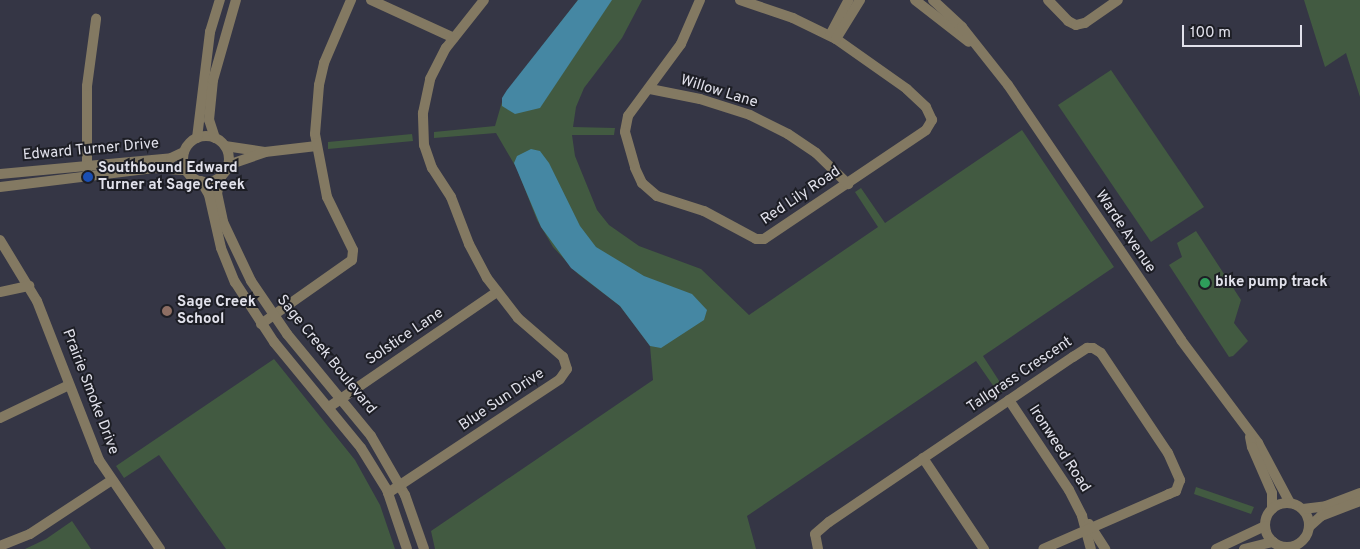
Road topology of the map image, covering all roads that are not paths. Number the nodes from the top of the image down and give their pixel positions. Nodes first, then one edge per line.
1 (220, 0) edge
2 (236, 0) edge
3 (351, 0) edge
4 (371, 0) edge
5 (484, 0) edge
6 (700, 0) edge
7 (740, 0) edge
8 (849, 0) edge
9 (860, 0) edge
10 (915, 0) edge
11 (933, 0) edge
12 (1048, 0) edge
13 (1118, 0) edge
14 (96, 19) dead end
15 (833, 37) junction
16 (454, 38) junction
17 (974, 45) junction
18 (650, 88) junction
19 (197, 138) junction
20 (215, 138) junction
21 (225, 146) junction
22 (317, 146) junction
23 (184, 152) junction
24 (265, 152) junction
25 (228, 165) junction
26 (87, 167) junction
27 (186, 170) junction
28 (0, 174) edge
29 (221, 176) junction
30 (201, 181) junction
31 (848, 184) junction
32 (0, 186) edge
33 (0, 240) edge
34 (29, 286) junction
35 (0, 292) edge
36 (497, 292) junction
37 (273, 316) junction
38 (262, 324) junction
39 (69, 385) junction
40 (342, 398) junction
41 (1009, 400) junction
42 (329, 407) junction
43 (0, 418) edge
44 (1250, 437) junction
45 (923, 458) junction
46 (112, 480) junction
47 (401, 485) junction
48 (1360, 492) edge
49 (388, 493) junction
50 (1360, 501) edge
51 (1290, 503) junction
52 (1272, 509) junction
53 (1303, 509) junction
54 (1265, 526) junction
55 (1310, 526) junction
56 (1089, 529) junction
57 (1273, 542) junction
58 (1303, 545) edge
59 (0, 546) edge
60 (1286, 548) edge
61 (160, 549) edge
62 (407, 549) edge
63 (424, 549) edge
64 (818, 549) edge
65 (984, 549) edge
66 (1042, 549) edge
67 (1091, 549) edge
68 (1105, 549) edge
69 (1216, 549) edge
70 (1244, 549) edge

1 - 19 street
2 - 20 street
3 - 22 street
4 - 16 street
5 - 16 street, Blue Sun Drive
6 - 18 street, Red Lily Road
7 - 15 street, Red Lily Road
8 - 15 street
9 - 15 street
10 - 17 street, Warde Avenue
11 - 17 street, Warde Avenue
12 - 13 street
14 - 26 street
15 - 31 street, Red Lily Road
16 - 36 street, Blue Sun Drive
17 - 44 street, Warde Avenue
18 - 31 street, Willow Lane
18 - 31 street, Red Lily Road
19 - 20 street
19 - 23 street
20 - 21 street
21 - 24 street
21 - 25 street
22 - 24 street
22 - 37 street
23 - 26 street, Edward Turner Drive
23 - 27 street
24 - 25 street
25 - 29 street
26 - 28 street, Edward Turner Drive
27 - 30 street
27 - 32 street, Edward Turner Drive
29 - 30 street
29 - 37 street, Sage Creek Boulevard
30 - 38 street, Sage Creek Boulevard
33 - 34 street, Prairie Smoke Drive
34 - 35 street
34 - 39 street, Prairie Smoke Drive
36 - 40 street, Solstice Lane
36 - 47 street, Blue Sun Drive
37 - 38 street
37 - 40 street, Sage Creek Boulevard
38 - 42 street, Sage Creek Boulevard
39 - 43 street
39 - 46 street, Prairie Smoke Drive
40 - 42 street, Solstice Lane
40 - 47 street, Sage Creek Boulevard
41 - 45 street, Tallgrass Crescent
41 - 56 street, Ironweed Road
41 - 56 street, Tallgrass Crescent
42 - 49 street, Sage Creek Boulevard
44 - 51 street, Warde Avenue
44 - 52 street, Warde Avenue
45 - 64 street, Tallgrass Crescent
45 - 65 street
46 - 59 street
46 - 61 street, Prairie Smoke Drive
47 - 49 street, Blue Sun Drive
47 - 63 street, Sage Creek Boulevard
48 - 53 street
49 - 62 street, Sage Creek Boulevard
50 - 55 street
51 - 52 street
51 - 53 street
52 - 54 street
53 - 55 street
54 - 57 street
54 - 69 street
55 - 58 street
56 - 66 street, Tallgrass Crescent
56 - 67 street, Ironweed Road
56 - 68 street, Ironweed Road
57 - 60 street
57 - 70 street
58 - 60 street

